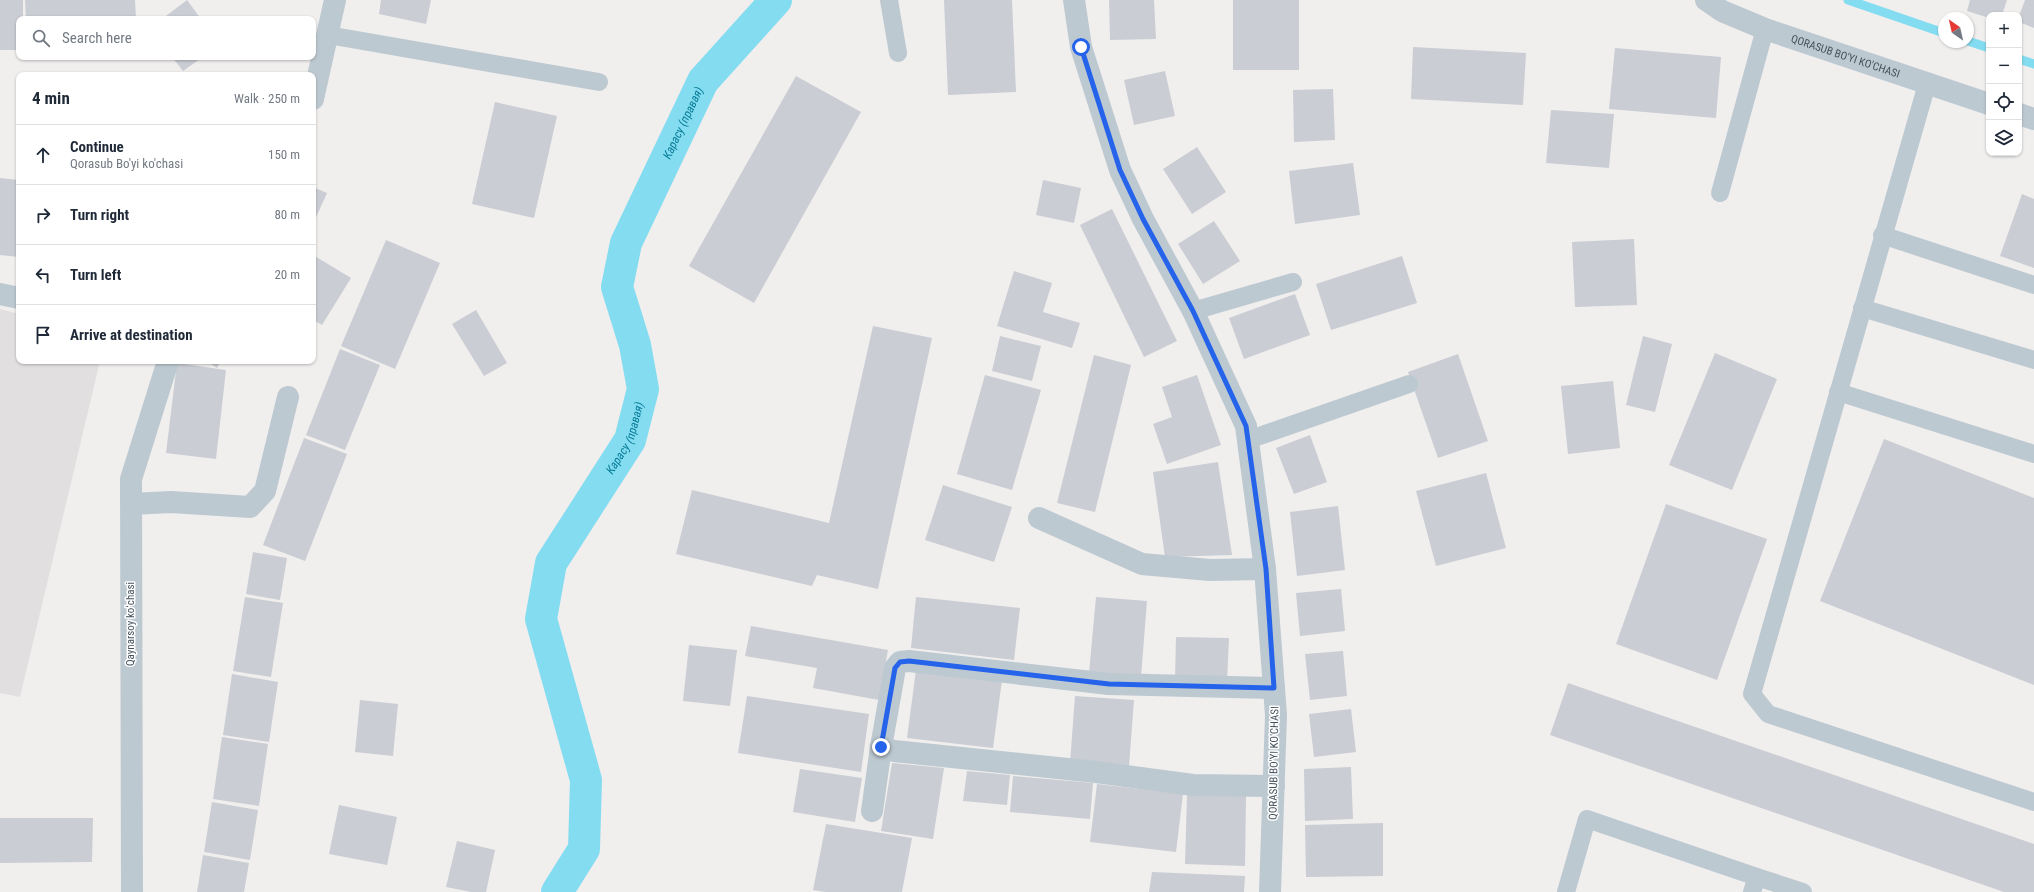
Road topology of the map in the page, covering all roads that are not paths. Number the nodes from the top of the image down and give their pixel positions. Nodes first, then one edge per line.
1 (335, 0) edge
2 (889, 0) edge
3 (1074, 0) edge
4 (1706, 0) edge
5 (1765, 29) junction
6 (328, 35) junction
7 (898, 53) dead end
8 (599, 82) dead end
9 (1926, 84) junction
10 (316, 86) edge
11 (1986, 103) edge
12 (2022, 115) edge
13 (2034, 119) edge
14 (1720, 193) dead end
15 (1882, 235) junction
16 (1293, 282) dead end
17 (2034, 286) edge
18 (0, 294) edge
19 (16, 297) edge
20 (1862, 308) junction
21 (1193, 311) junction
22 (2034, 360) edge
23 (167, 364) edge
24 (1409, 384) dead end
25 (1838, 392) junction
26 (288, 397) dead end
27 (1248, 440) junction
28 (2034, 454) edge
29 (131, 504) junction
30 (1039, 518) dead end
31 (1266, 569) junction
32 (1274, 688) junction
33 (881, 747) junction
34 (1274, 786) junction
35 (2034, 802) edge
36 (872, 811) dead end
37 (1755, 885) edge
38 (132, 892) edge
39 (1270, 892) edge
40 (1566, 892) edge
41 (1803, 892) edge

1 - 6 street
2 - 7 lane
3 - 21 street, QORASUB BO'YI KO'CHASI
4 - 5 street, QORASUB BO'YI KO'CHASI
5 - 9 street, QORASUB BO'YI KO'CHASI
5 - 14 lane
6 - 8 lane
6 - 10 street
9 - 11 street, QORASUB BO'YI KO'CHASI
9 - 15 lane
12 - 13 street
15 - 17 lane
15 - 20 lane
16 - 21 lane
18 - 19 street
20 - 22 lane
20 - 25 lane
21 - 27 street, QORASUB BO'YI KO'CHASI
23 - 29 street, Qaynarsoy koʻchasi
24 - 27 lane
25 - 28 lane
25 - 35 lane
26 - 29 street
27 - 31 street, QORASUB BO'YI KO'CHASI
29 - 38 street, Qaynarsoy koʻchasi
30 - 31 street
31 - 32 street, QORASUB BO'YI KO'CHASI
32 - 33 street
32 - 34 street, QORASUB BO'YI KO'CHASI
33 - 34 street
33 - 36 street
34 - 39 street, QORASUB BO'YI KO'CHASI
37 - 40 lane
37 - 41 lane

